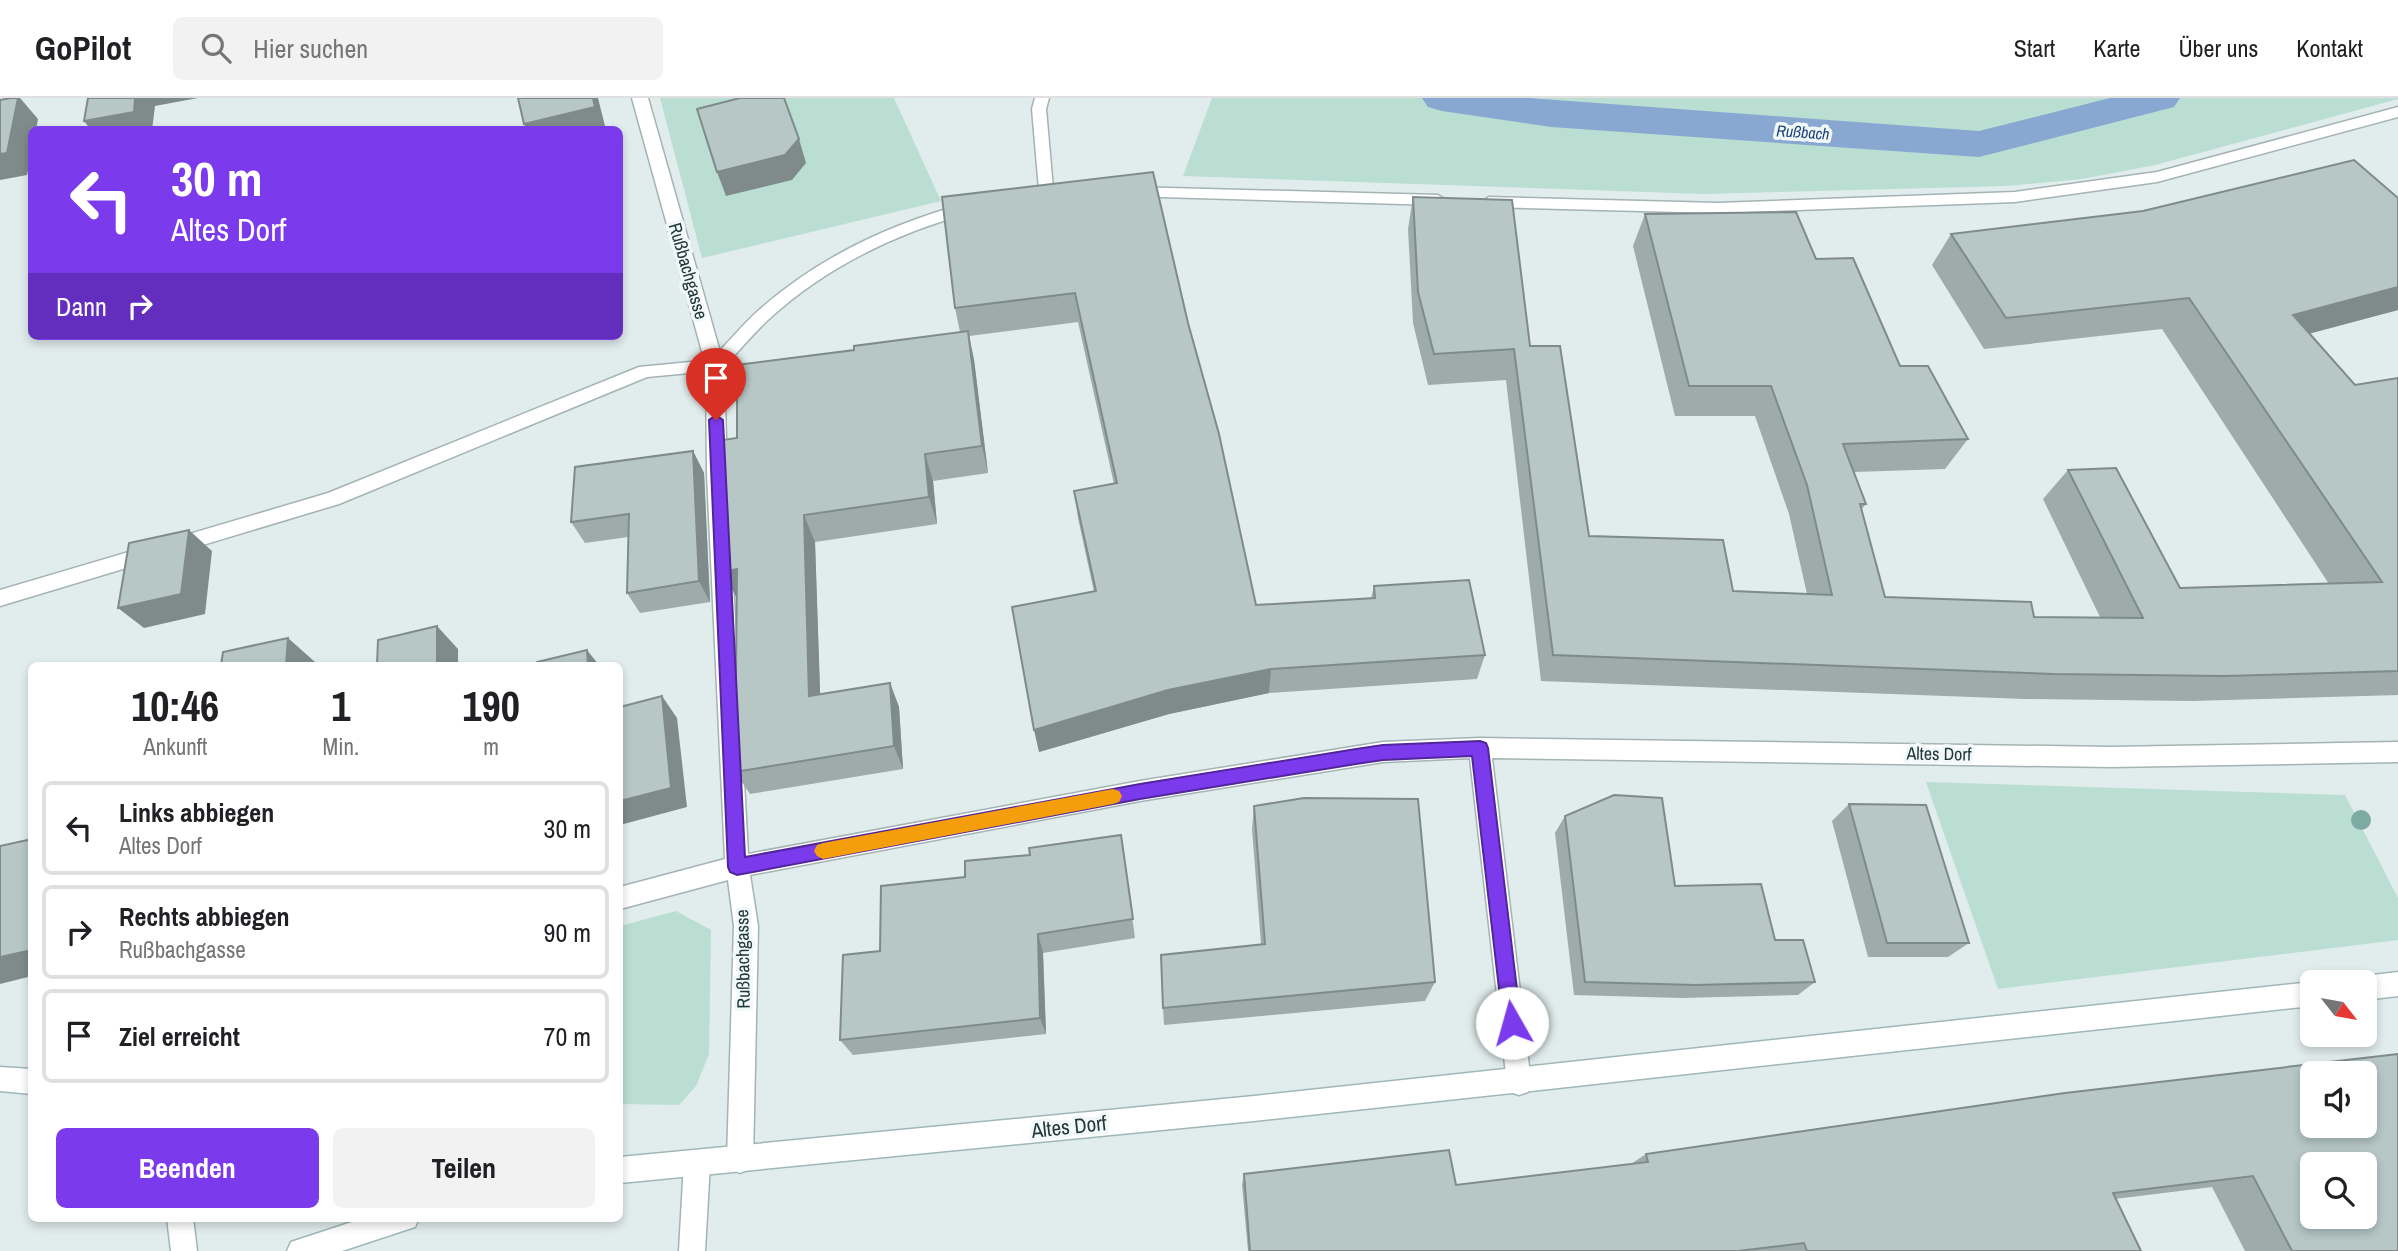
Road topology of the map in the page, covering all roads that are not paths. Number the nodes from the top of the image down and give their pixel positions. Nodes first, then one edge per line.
1 (640, 98) edge
2 (1042, 98) edge
3 (2398, 112) edge
4 (1046, 190) edge
5 (1112, 191) edge
6 (981, 205) edge
7 (715, 366) junction
8 (0, 598) edge
9 (1480, 748) junction
10 (2398, 752) edge
11 (737, 867) junction
12 (623, 897) edge
13 (2398, 984) edge
14 (2377, 986) edge
15 (2300, 995) edge
16 (1519, 1083) junction
17 (740, 1160) junction
18 (697, 1163) junction
19 (623, 1170) edge
20 (180, 1222) edge
21 (393, 1222) edge
22 (184, 1251) edge
23 (300, 1251) edge
24 (691, 1251) edge

1 - 7 street, Rußbachgasse
2 - 4 lane
3 - 5 lane
6 - 7 lane
7 - 8 lane
7 - 11 street, Rußbachgasse
9 - 10 street, Altes Dorf
9 - 11 street, Altes Dorf
9 - 16 street
11 - 12 street, Altes Dorf
11 - 17 street, Rußbachgasse
13 - 14 street
15 - 16 street, Altes Dorf
16 - 17 street, Altes Dorf
17 - 18 street, Altes Dorf
18 - 19 street, Altes Dorf
18 - 24 street
20 - 22 street
21 - 23 street

